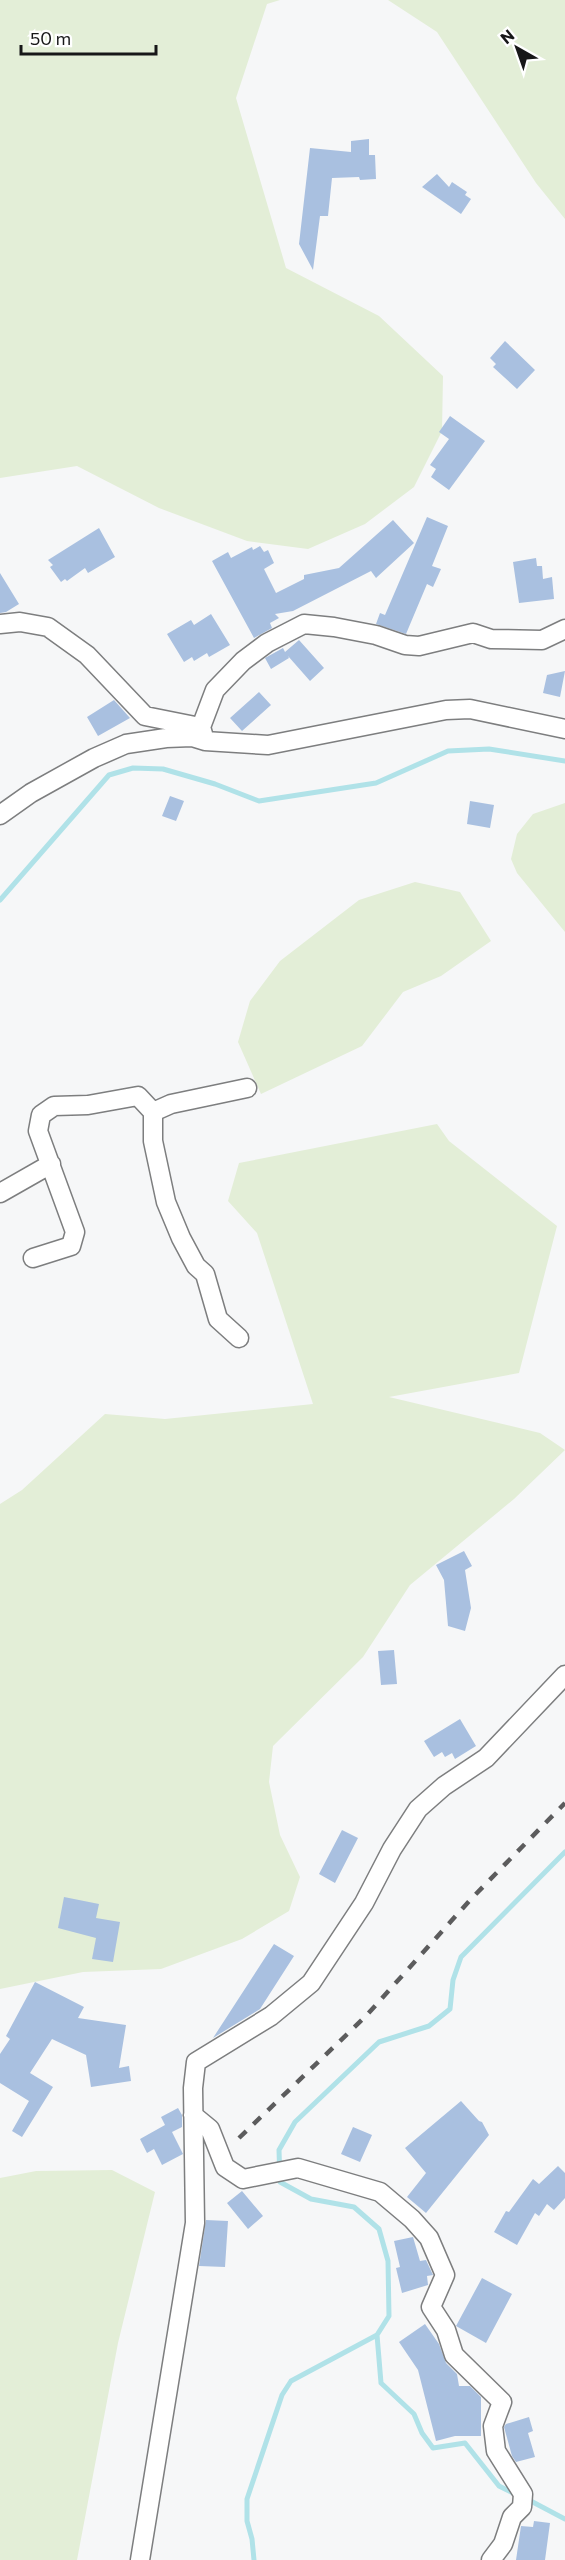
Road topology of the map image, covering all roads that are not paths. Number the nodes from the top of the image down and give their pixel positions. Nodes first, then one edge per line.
1 (0, 624) edge
2 (565, 629) edge
3 (565, 729) edge
4 (198, 739) junction
5 (0, 815) edge
6 (248, 1088) dead end
7 (153, 1112) junction
8 (51, 1164) junction
9 (0, 1194) edge
10 (33, 1258) dead end
11 (239, 1338) dead end
12 (565, 1675) edge
13 (193, 2115) junction
14 (140, 2560) edge
15 (491, 2560) edge

1 - 4 street
2 - 4 street
3 - 4 street
4 - 5 street
6 - 7 street
7 - 8 street
7 - 11 street
8 - 9 street
8 - 10 street
12 - 13 street
13 - 14 street
13 - 15 street

